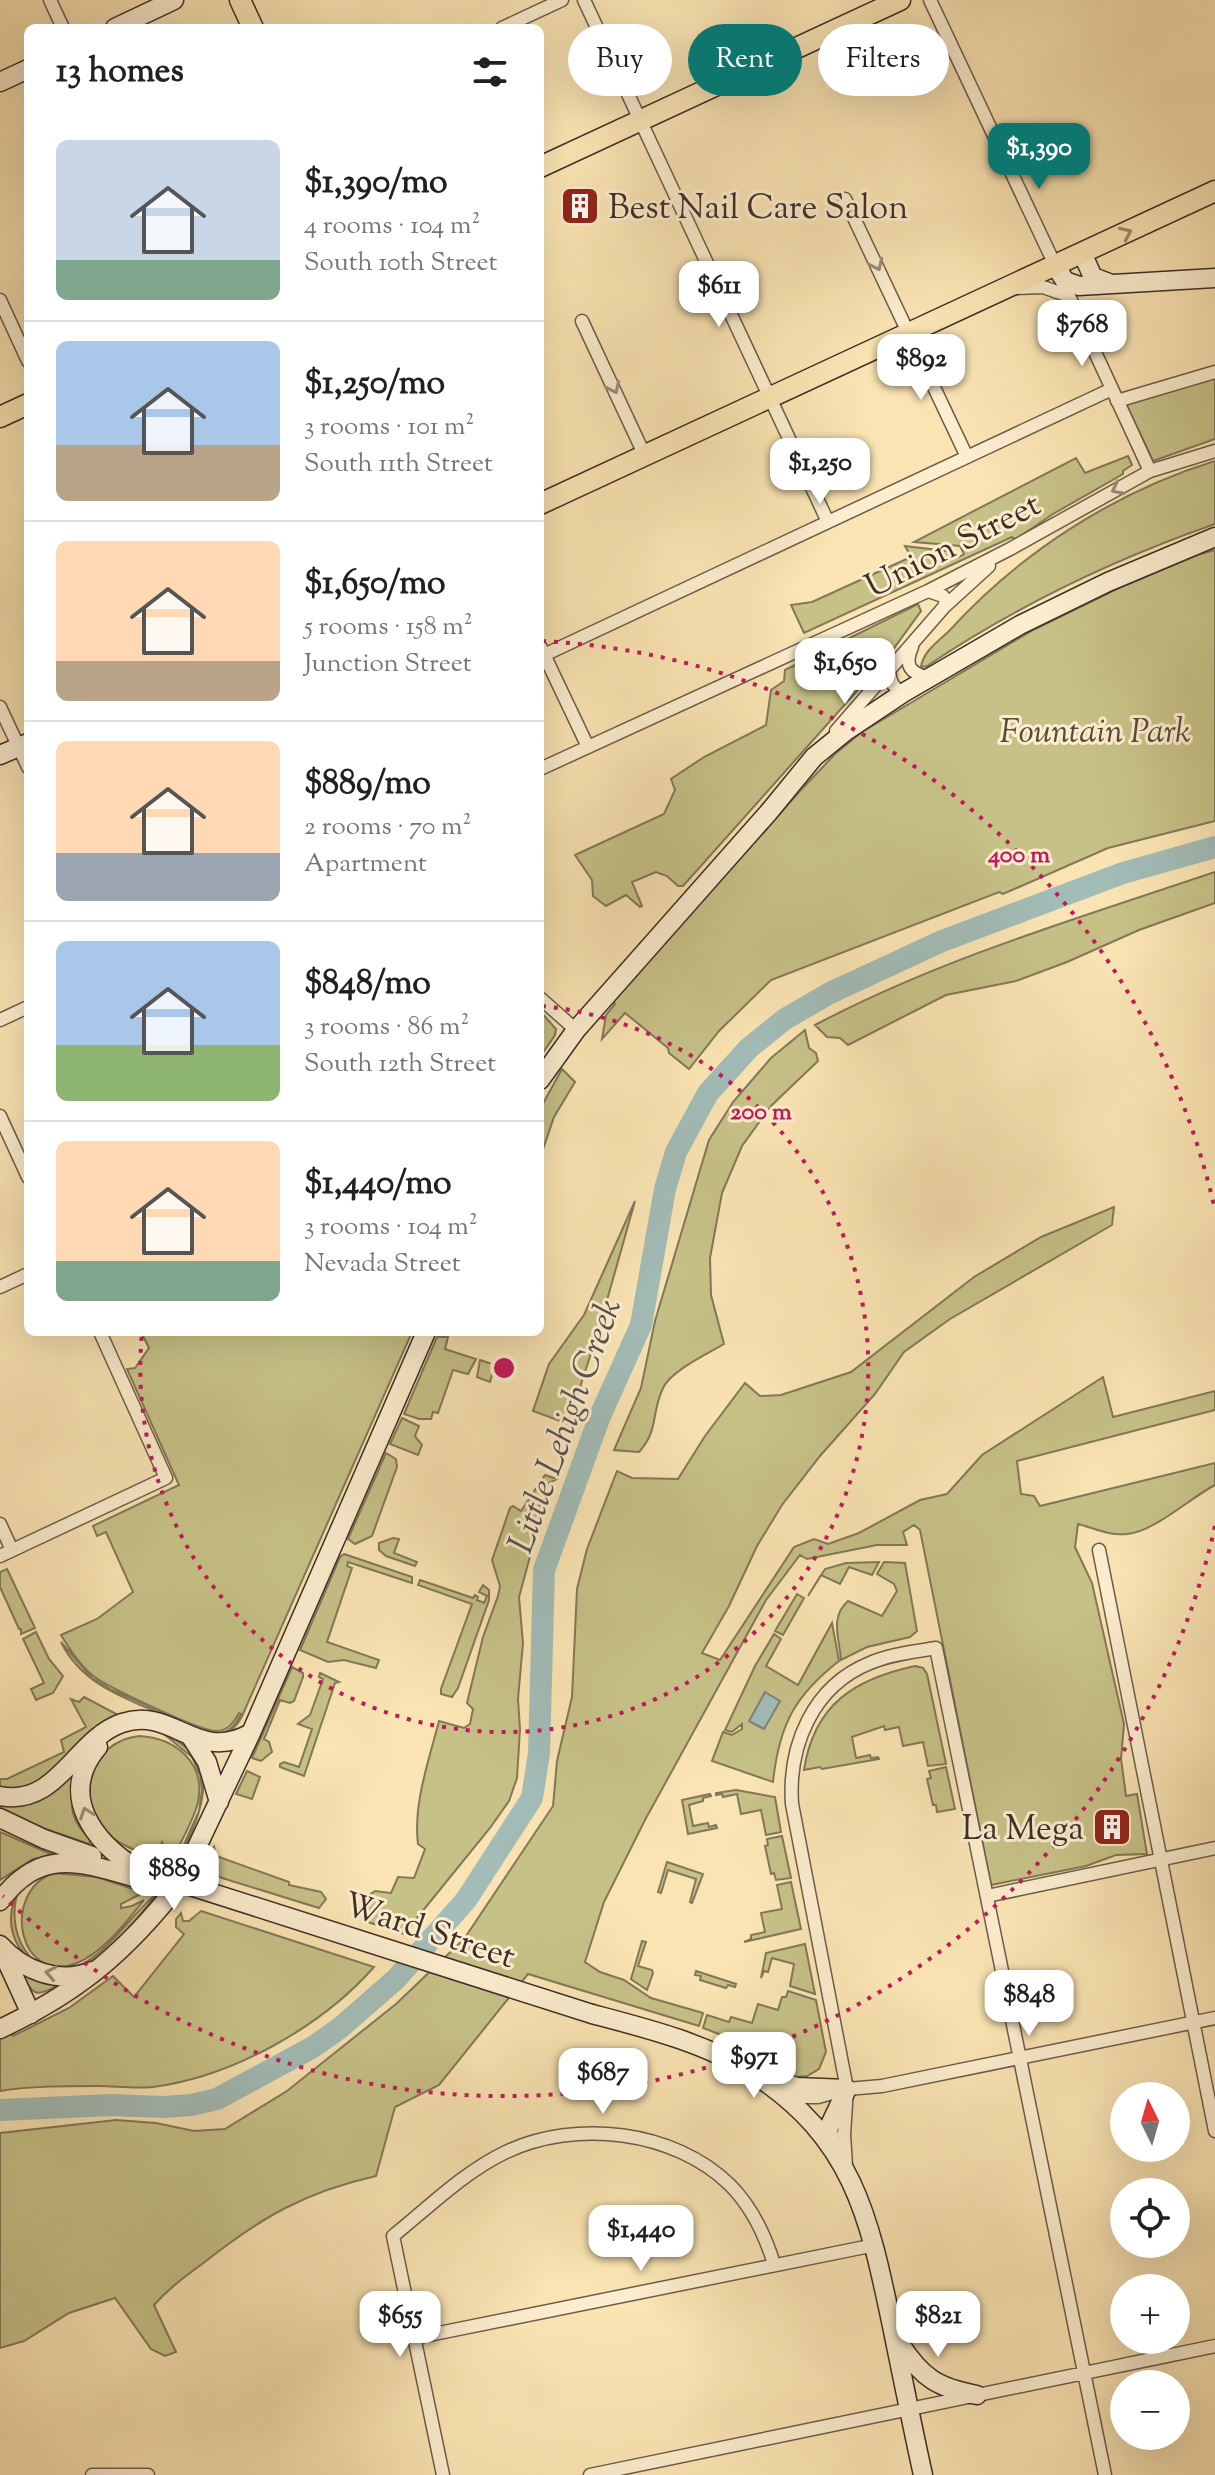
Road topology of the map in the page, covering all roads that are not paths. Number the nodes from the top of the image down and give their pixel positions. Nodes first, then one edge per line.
1 (50, 0) edge
2 (174, 0) edge
3 (240, 0) edge
4 (562, 0) edge
5 (584, 0) edge
6 (900, 0) edge
7 (930, 0) edge
8 (61, 24) edge
9 (123, 24) edge
10 (251, 24) edge
11 (511, 24) edge
12 (24, 71) edge
13 (0, 82) edge
14 (639, 121) junction
15 (544, 165) edge
16 (1215, 191) edge
17 (845, 199) dead end
18 (1082, 253) junction
19 (1055, 265) junction
20 (1215, 278) edge
21 (1116, 284) junction
22 (997, 291) junction
23 (1074, 291) junction
24 (0, 300) edge
25 (582, 321) dead end
26 (908, 332) junction
27 (24, 352) edge
28 (1215, 372) edge
29 (1115, 395) junction
30 (770, 398) junction
31 (24, 406) edge
32 (0, 417) edge
33 (1215, 451) edge
34 (645, 456) junction
35 (967, 457) junction
36 (1150, 471) junction
37 (544, 502) edge
38 (828, 522) junction
39 (1215, 537) edge
40 (1010, 549) junction
41 (928, 591) junction
42 (944, 607) junction
43 (915, 641) junction
44 (544, 649) edge
45 (544, 654) edge
46 (889, 669) junction
47 (929, 678) junction
48 (903, 693) junction
49 (0, 707) edge
50 (23, 745) edge
51 (588, 747) junction
52 (0, 755) edge
53 (814, 757) junction
54 (544, 767) edge
55 (544, 1002) edge
56 (24, 1009) edge
57 (0, 1020) edge
58 (576, 1030) junction
59 (544, 1074) edge
60 (0, 1116) edge
61 (24, 1168) edge
62 (24, 1276) edge
63 (0, 1287) edge
64 (102, 1336) edge
65 (424, 1336) edge
66 (0, 1524) edge
67 (1099, 1550) dead end
68 (6, 1553) edge
69 (160, 1722) junction
70 (251, 1733) junction
71 (190, 1735) junction
72 (0, 1796) edge
73 (219, 1802) junction
74 (0, 1818) edge
75 (1215, 1848) edge
76 (1161, 1859) junction
77 (187, 1868) dead end
78 (135, 1873) junction
79 (7, 1889) edge
80 (987, 1896) junction
81 (168, 1898) dead end
82 (0, 1901) edge
83 (0, 1946) edge
84 (108, 1962) junction
85 (31, 2014) junction
86 (1215, 2018) edge
87 (1193, 2022) junction
88 (0, 2029) edge
89 (1020, 2058) junction
90 (750, 2071) junction
91 (847, 2089) junction
92 (784, 2096) junction
93 (1215, 2131) edge
94 (827, 2142) junction
95 (850, 2179) junction
96 (875, 2245) junction
97 (774, 2264) junction
98 (893, 2333) junction
99 (414, 2338) junction
100 (1215, 2346) edge
101 (1085, 2373) junction
102 (977, 2395) junction
103 (909, 2409) junction
104 (92, 2475) edge
105 (148, 2475) edge
106 (443, 2475) edge
107 (590, 2475) edge
108 (923, 2475) edge
109 (1105, 2475) edge

1 - 8 street
2 - 9 main road
3 - 10 main road
4 - 11 street
5 - 14 street
6 - 14 main road
7 - 19 street
12 - 13 main road
14 - 15 main road
14 - 30 street
18 -> 16 main road
17 -> 26 street
18 - 19 main road
18 - 21 main road
19 - 22 main road
19 - 23 main road
20 - 21 main road
21 - 23 main road
22 - 23 street
22 - 26 main road
23 - 29 street
24 - 27 street
25 -> 34 street
26 - 30 main road
26 - 35 street
28 - 29 street
29 - 35 street
29 - 36 street
30 - 34 main road
30 - 38 street
31 - 32 main road
33 - 36 street, Union Street
34 - 37 main road
35 - 38 street
36 -> 40 street, Union Street
38 - 44 street
39 - 47 main road
40 - 41 street, Union Street
40 - 42 street
41 - 42 street
41 - 51 street, Union Street
42 - 43 street
43 - 46 street
43 - 47 street
45 - 51 street
46 - 48 street
46 - 53 street
47 - 48 main road
48 - 53 main road
49 - 50 street
50 - 52 main road
51 - 54 street, Union Street
53 - 58 main road
55 - 58 street
56 - 57 street
58 - 59 main road
60 - 61 street
62 - 63 street
64 - 68 street
65 - 70 main road
66 - 68 street
67 - 76 street
69 - 71 main road
69 - 72 main road
78 -> 69 main road
70 - 71 main road
70 - 73 main road
71 - 73 main road
73 - 77 main road
74 - 78 main road, Ward Street
75 - 76 street
76 - 80 street
76 - 87 street
78 - 79 main road
78 - 90 main road, Ward Street, bridge
79 - 82 main road
80 - 89 street
80 - 91 street
81 - 84 main road
84 -> 83 main road
83 - 85 main road
84 - 85 main road
85 - 88 main road
86 - 87 street
87 - 89 street
87 - 93 street
89 - 91 street
89 - 101 street
90 - 91 main road
90 - 92 main road, Ward Street
91 - 92 street
91 - 94 main road
91 - 95 street
92 - 94 main road, Ward Street
94 - 95 main road, Ward Street
95 - 96 main road, Ward Street
96 - 97 street
96 - 98 main road, Ward Street
97 - 99 street
97 - 99 street
98 - 102 main road
98 - 103 main road, Ward Street
99 - 106 street
100 - 101 street
101 - 102 street
101 - 109 street
102 - 103 street
103 - 107 street
103 - 108 main road, Ward Street
104 - 105 street

